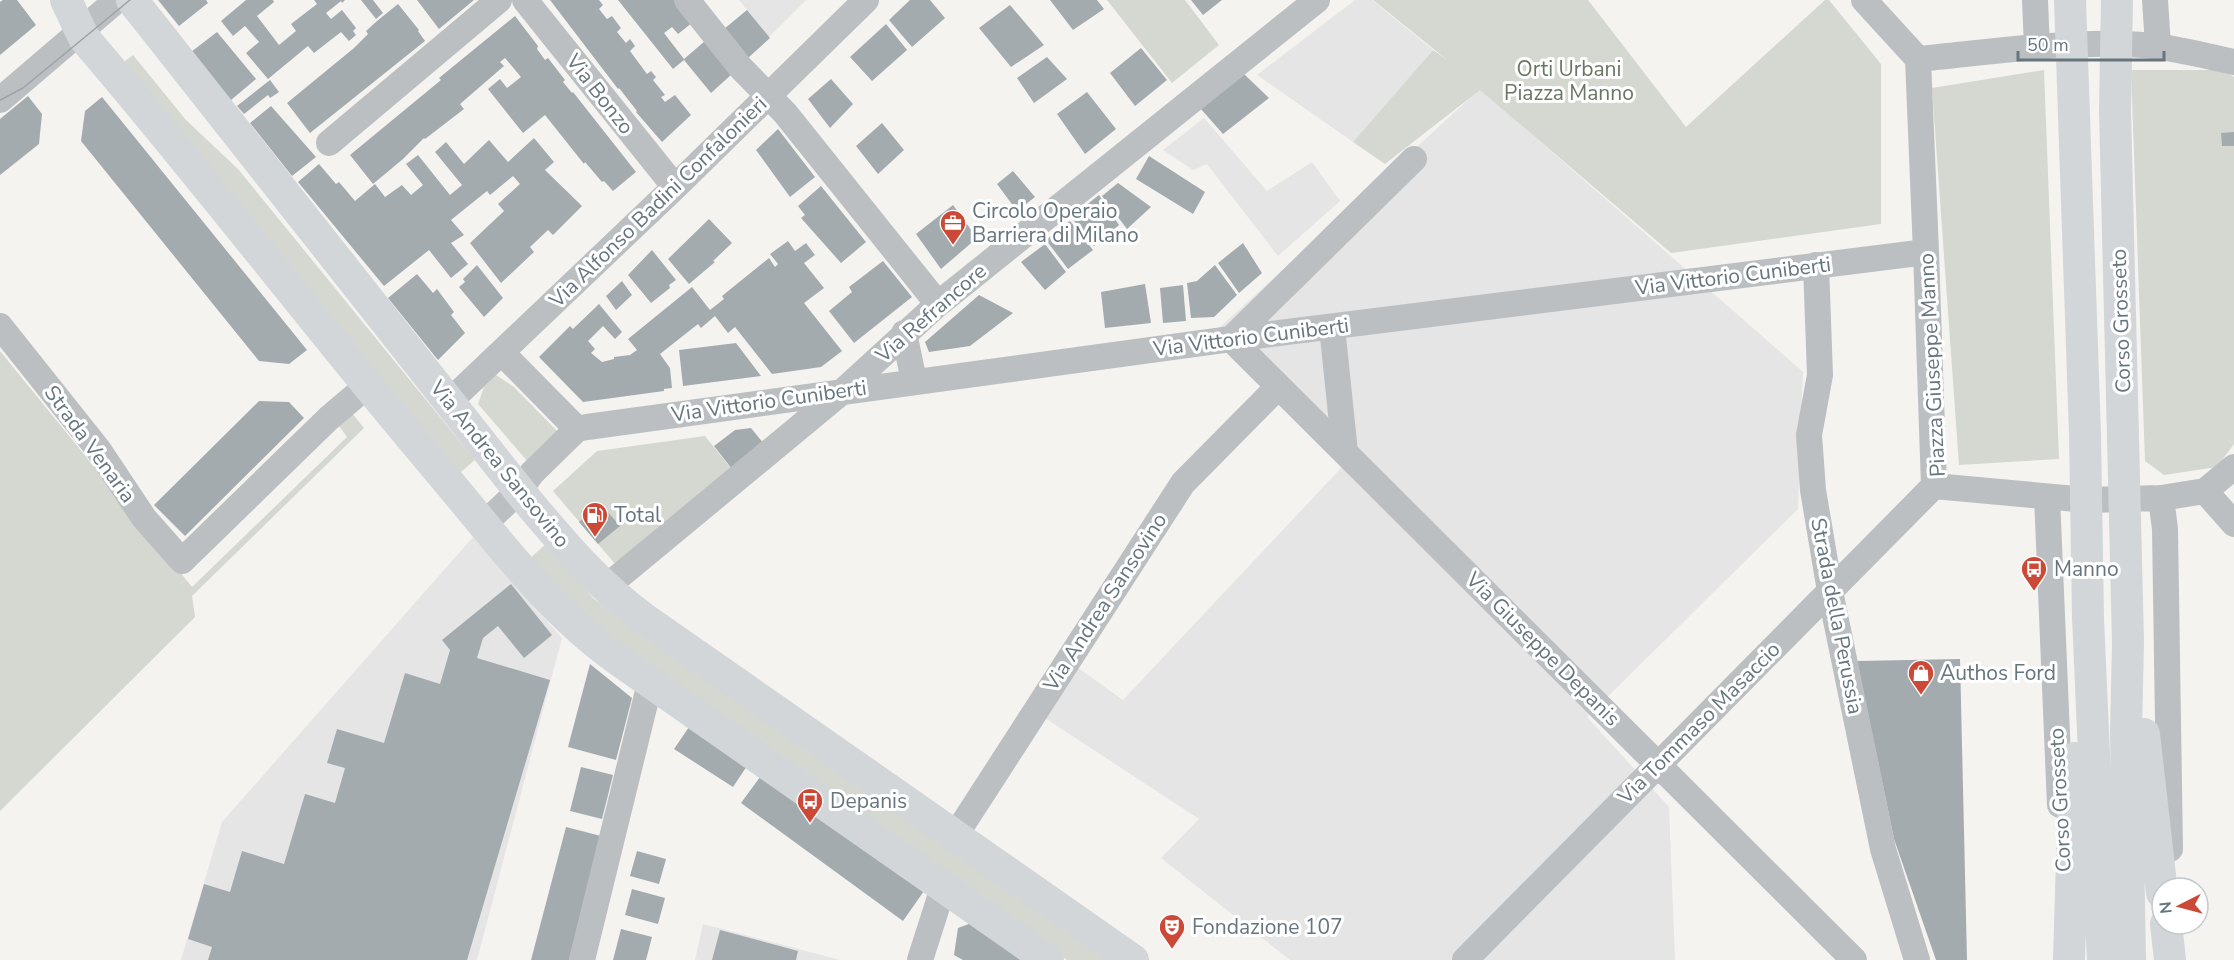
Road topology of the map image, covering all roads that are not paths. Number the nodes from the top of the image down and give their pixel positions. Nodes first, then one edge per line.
1 (66, 0) edge
2 (117, 0) edge
3 (132, 0) edge
4 (499, 0) edge
5 (525, 0) edge
6 (687, 0) edge
7 (866, 0) edge
8 (1317, 0) edge
9 (1864, 0) edge
10 (2035, 0) edge
11 (2070, 0) edge
12 (2117, 0) edge
13 (2155, 0) edge
14 (80, 33) junction
15 (2117, 44) junction
16 (2072, 46) junction
17 (2158, 46) junction
18 (2037, 48) junction
19 (1918, 59) junction
20 (2234, 62) edge
21 (768, 96) junction
22 (0, 100) edge
23 (329, 143) dead end
24 (1414, 159) dead end
25 (675, 187) junction
26 (1926, 252) junction
27 (1816, 265) junction
28 (938, 304) junction
29 (0, 326) edge
30 (1332, 327) junction
31 (904, 333) junction
32 (1231, 339) junction
33 (502, 353) junction
34 (914, 381) junction
35 (368, 385) junction
36 (1278, 387) junction
37 (843, 391) junction
38 (449, 402) junction
39 (577, 429) junction
40 (1346, 453) junction
41 (2234, 467) edge
42 (1934, 486) junction
43 (519, 490) junction
44 (2205, 491) junction
45 (2047, 497) junction
46 (2161, 498) junction
47 (2087, 500) junction
48 (2126, 500) junction
49 (484, 524) junction
50 (2234, 524) edge
51 (605, 588) junction
52 (1830, 591) junction
53 (2088, 617) junction
54 (2128, 642) junction
55 (650, 682) junction
56 (1658, 764) junction
57 (955, 836) junction
58 (2160, 876) edge
59 (2170, 876) edge
60 (944, 888) junction
61 (2168, 936) edge
62 (2171, 936) edge
63 (582, 960) edge
64 (920, 960) edge
65 (1048, 960) edge
66 (1133, 960) edge
67 (1465, 960) edge
68 (1854, 960) edge
69 (1917, 960) edge
70 (2068, 960) edge
71 (2103, 960) edge
72 (2130, 960) edge
73 (2171, 960) edge

1 - 14 main road
2 - 14 street
3 - 38 main road, Via Andrea Sansovino
4 - 23 street
5 - 25 street, Via Bonzo
6 - 21 street
7 - 21 street, Via Alfonso Badini Confalonieri
8 - 28 street, Via Refrancore
9 - 19 street
10 - 18 street
11 - 16 main road, Corso Grosseto
12 - 15 main road, Corso Grosseto
13 - 17 street
14 - 22 street
14 - 35 main road
15 - 16 street
15 - 17 street
15 - 48 main road, Corso Grosseto
16 - 18 street
16 - 47 main road, Corso Grosseto
17 - 20 street
18 - 19 street
19 - 26 street, Piazza Giuseppe Manno
21 - 25 street, Via Alfonso Badini Confalonieri
21 - 28 street
24 - 32 street
25 - 33 street, Via Alfonso Badini Confalonieri
26 - 27 street, Via Vittorio Cuniberti
26 - 42 street, Piazza Giuseppe Manno
27 - 30 street, Via Vittorio Cuniberti
27 - 52 street, Strada della Perussia
28 - 31 street, Via Refrancore
29 - 35 street, Strada Venaria
30 - 32 street, Via Vittorio Cuniberti
30 - 40 street
31 - 34 street
31 - 37 street, Via Refrancore
32 - 34 street, Via Vittorio Cuniberti
32 - 36 street, Via Giuseppe Depanis
33 - 38 street, Via Alfonso Badini Confalonieri
33 - 39 street
34 - 37 street, Via Vittorio Cuniberti
35 - 49 main road
36 - 40 street, Via Giuseppe Depanis
36 - 57 street, Via Andrea Sansovino
37 - 39 street, Via Vittorio Cuniberti
37 - 51 street, Via Refrancore
38 - 43 main road, Via Andrea Sansovino
39 - 43 street
40 - 56 street, Via Giuseppe Depanis
41 - 44 street
42 - 45 street, Piazza Giuseppe Manno
42 - 52 street, Via Tommaso Masaccio
43 - 49 street
43 - 51 main road, Via Andrea Sansovino
44 - 46 street, Piazza Giuseppe Manno
44 - 50 street
45 - 47 street, Piazza Giuseppe Manno
45 - 70 street, Corso Grosseto
46 - 48 street, Piazza Giuseppe Manno
46 - 59 street
47 - 48 street, Piazza Giuseppe Manno
47 - 53 main road, Corso Grosseto
48 - 54 main road, Corso Grosseto
49 - 55 main road
51 - 57 main road, Via Andrea Sansovino
52 - 56 street, Via Tommaso Masaccio
52 - 69 street, Strada della Perussia
53 - 70 main road, Corso Grosseto
53 - 71 main road, Corso Grosseto
54 - 58 main road, Corso Grosseto
54 - 72 main road, Corso Grosseto
55 - 60 main road
55 - 63 street
56 - 67 street, Via Tommaso Masaccio
56 - 68 street, Via Giuseppe Depanis
57 - 66 main road, Via Andrea Sansovino
60 - 64 street
60 - 65 main road
61 - 73 main road
62 - 73 street

